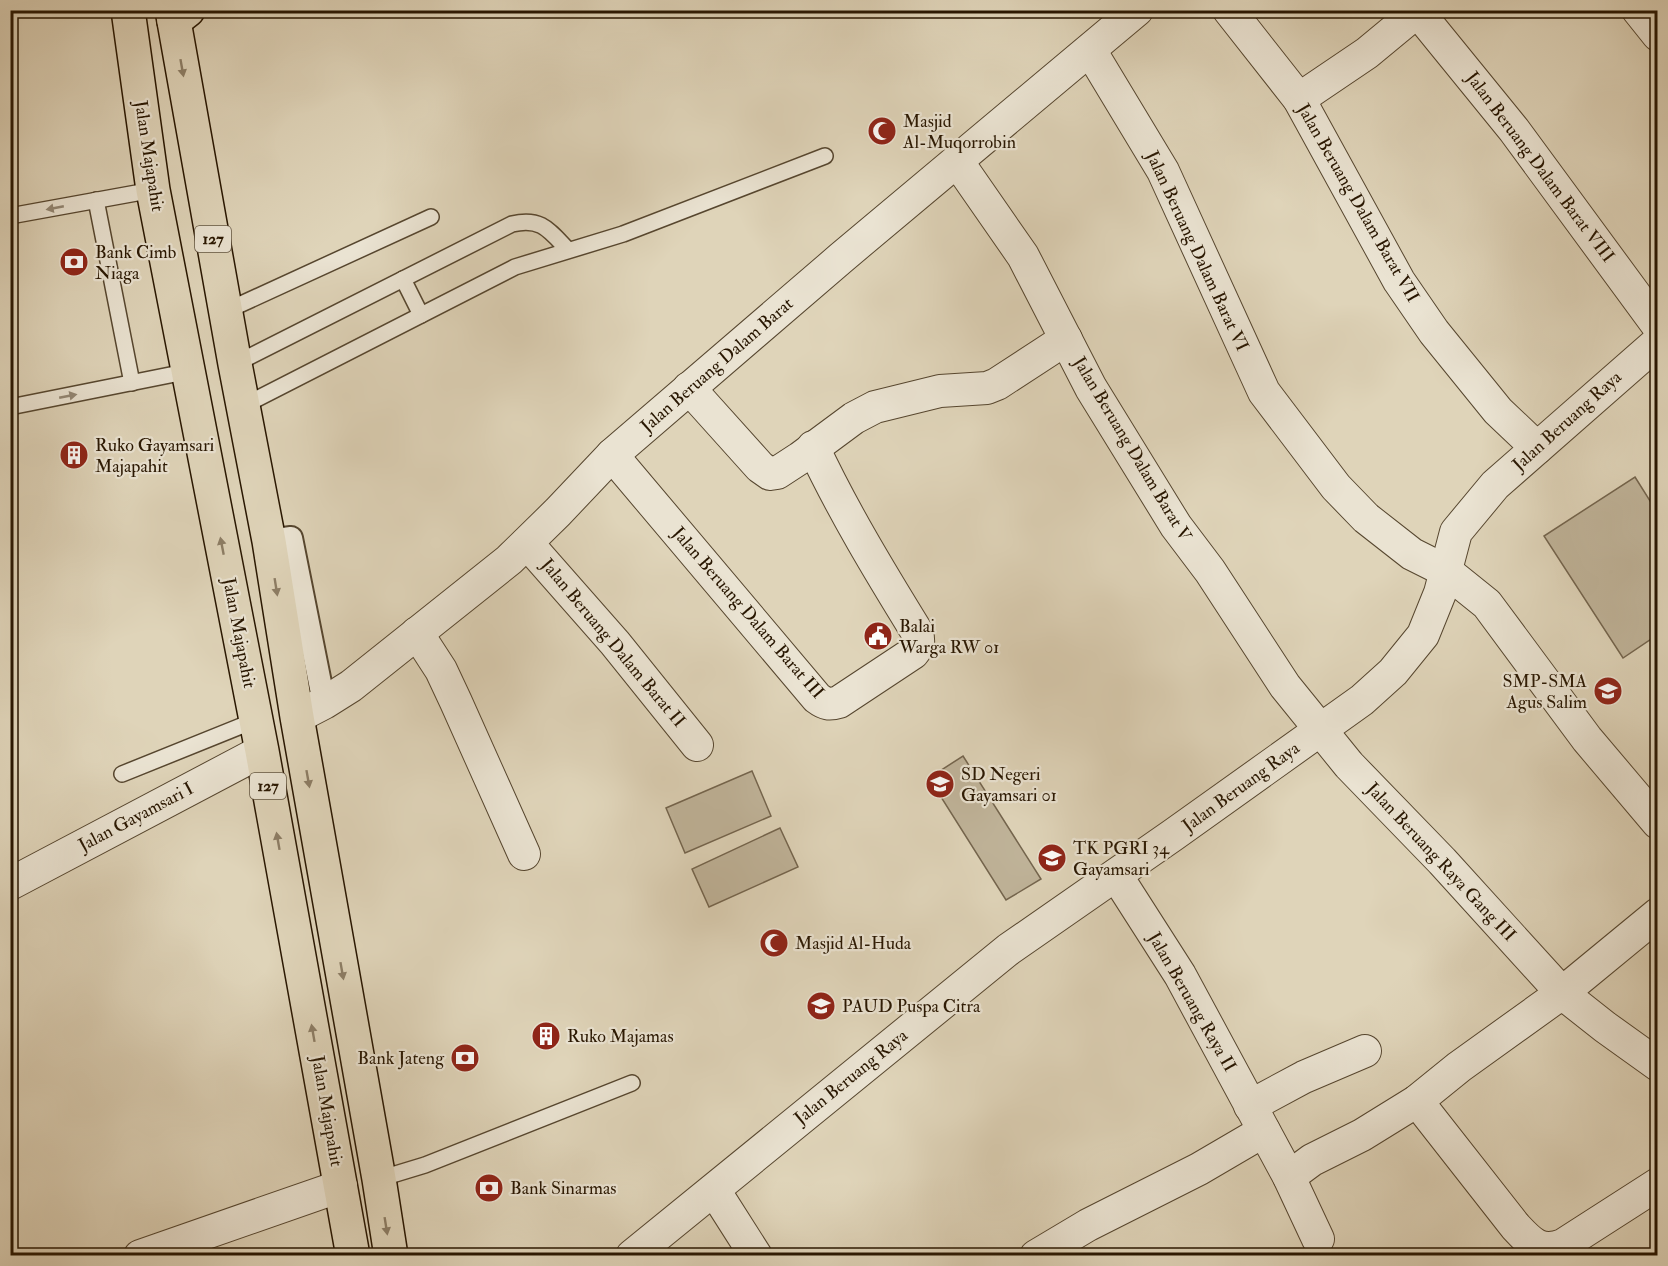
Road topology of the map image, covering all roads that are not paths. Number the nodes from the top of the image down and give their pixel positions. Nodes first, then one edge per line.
1 (128, 10) edge
2 (1137, 10) edge
3 (1229, 10) edge
4 (1638, 10) edge
5 (1419, 11) edge
6 (178, 14) edge
7 (1658, 35) edge
8 (1090, 50) junction
9 (1299, 99) junction
10 (825, 156) dead end
11 (957, 161) junction
12 (153, 190) junction
13 (96, 200) junction
14 (10, 216) edge
15 (432, 217) dead end
16 (568, 250) junction
17 (403, 279) junction
18 (226, 311) junction
19 (421, 315) junction
20 (1658, 326) edge
21 (1066, 339) junction
22 (1658, 342) edge
23 (235, 364) junction
24 (190, 371) junction
25 (132, 383) junction
26 (689, 388) junction
27 (243, 406) junction
28 (10, 407) edge
29 (813, 447) junction
30 (1537, 448) junction
31 (612, 455) junction
32 (527, 543) junction
33 (1446, 572) junction
34 (417, 633) junction
35 (310, 710) junction
36 (1320, 730) junction
37 (259, 736) junction
38 (697, 745) dead end
39 (122, 774) dead end
40 (1658, 823) edge
41 (524, 854) dead end
42 (1116, 875) junction
43 (10, 884) edge
44 (1658, 914) edge
45 (1562, 993) junction
46 (1365, 1051) dead end
47 (1658, 1065) edge
48 (632, 1083) dead end
49 (1417, 1101) junction
50 (1257, 1119) junction
51 (1288, 1177) junction
52 (379, 1179) junction
53 (1658, 1184) edge
54 (341, 1186) junction
55 (714, 1190) junction
56 (1318, 1239) dead end
57 (140, 1256) edge
58 (353, 1256) edge
59 (391, 1256) edge
60 (632, 1256) edge
61 (756, 1256) edge
62 (1036, 1256) edge

1 - 12 main road, Jalan Majapahit / 127
2 - 8 street, Jalan Beruang Dalam Barat
3 - 9 street, Jalan Beruang Dalam Barat VII
4 - 7 street
5 - 9 street
5 - 20 street, Jalan Beruang Dalam Barat VIII
6 -> 18 main road, 127
8 - 11 street, Jalan Beruang Dalam Barat
8 - 33 street, Jalan Beruang Dalam Barat VI
9 - 30 street, Jalan Beruang Dalam Barat VII
10 - 16 lane
11 - 21 street, Jalan Beruang Dalam Barat V
11 - 26 street, Jalan Beruang Dalam Barat
12 - 13 lane
12 - 24 main road, Jalan Majapahit / 127
13 -> 14 lane
13 - 25 lane
15 - 18 lane
16 - 17 lane
16 - 19 lane
17 - 19 lane
17 - 23 lane
18 - 23 main road, 127
19 - 27 lane
21 - 29 street
21 - 36 street, Jalan Beruang Dalam Barat V
22 - 30 street, Jalan Beruang Raya
23 - 27 main road, 127
24 - 25 lane
37 -> 24 main road, Jalan Majapahit / 127
28 -> 25 lane
26 - 29 street
26 - 31 street, Jalan Beruang Dalam Barat
27 - 35 main road, 127
29 - 31 street, Jalan Beruang Dalam Barat III
30 - 33 street, Jalan Beruang Raya
31 - 32 street, Jalan Beruang Dalam Barat
32 - 34 street, Jalan Beruang Dalam Barat
32 - 38 street, Jalan Beruang Dalam Barat II
33 - 36 street, Jalan Beruang Raya
33 - 40 street, Jalan Beruang Dalam Barat VI
34 - 35 street, Jalan Beruang Dalam Barat
34 - 41 street
35 -> 52 main road, 127
36 - 42 street, Jalan Beruang Raya
36 - 45 street, Jalan Beruang Raya Gang III
37 - 39 lane
37 - 43 street, Jalan Gayamsari I
54 -> 37 main road, Jalan Majapahit / 127
42 - 50 street, Jalan Beruang Raya II
42 - 55 street, Jalan Beruang Raya
44 - 45 street
45 - 47 street, Jalan Beruang Raya Gang III
45 - 49 street
46 - 50 street
48 - 52 lane
49 - 51 street
49 - 53 street
50 - 51 street, Jalan Beruang Raya II
50 - 62 street
51 - 56 street, Jalan Beruang Raya II
52 -> 59 main road, 127
54 - 57 street
54 - 58 main road, Jalan Majapahit / 127
55 - 60 street, Jalan Beruang Raya
55 - 61 street

